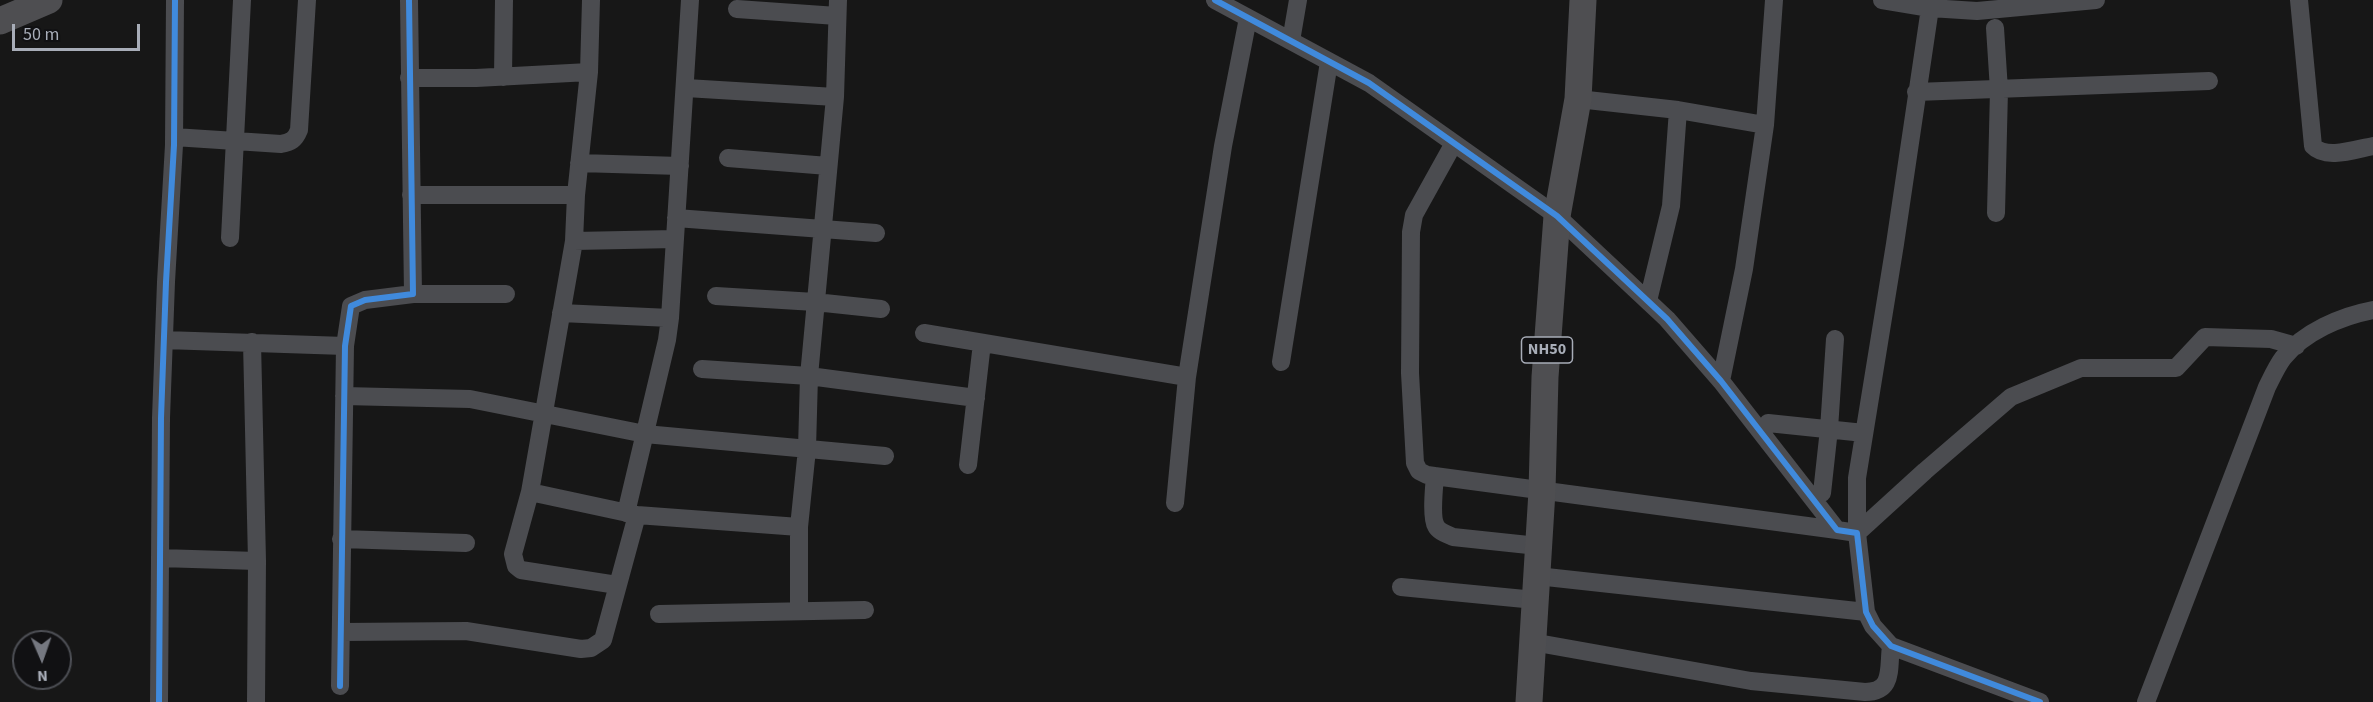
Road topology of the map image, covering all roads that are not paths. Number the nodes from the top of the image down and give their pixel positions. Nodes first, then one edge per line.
1 (11, 0) edge
2 (50, 0) edge
3 (175, 0) edge
4 (242, 0) edge
5 (307, 0) edge
6 (409, 0) edge
7 (504, 0) edge
8 (591, 0) edge
9 (690, 0) edge
10 (1215, 0) edge
11 (1298, 0) edge
12 (1583, 0) edge
13 (1773, 0) edge
14 (1882, 0) edge
15 (2299, 0) edge
16 (2090, 1) edge
17 (0, 4) edge
18 (1932, 4) edge
19 (838, 8) edge
20 (737, 9) dead end
21 (1248, 18) junction
22 (0, 21) edge
23 (1995, 28) dead end
24 (1291, 42) junction
25 (1329, 62) junction
26 (589, 72) junction
27 (503, 77) junction
28 (409, 78) junction
29 (2208, 81) dead end
30 (686, 88) junction
31 (1999, 90) junction
32 (1916, 92) junction
33 (835, 96) junction
34 (1578, 99) junction
35 (1678, 110) junction
36 (1765, 125) junction
37 (174, 137) junction
38 (234, 141) junction
39 (1454, 143) junction
40 (2373, 146) edge
41 (728, 158) dead end
42 (579, 163) junction
43 (680, 166) junction
44 (828, 166) junction
45 (411, 195) junction
46 (576, 195) junction
47 (1996, 213) dead end
48 (1557, 216) junction
49 (676, 218) junction
50 (822, 228) junction
51 (876, 233) dead end
52 (230, 238) dead end
53 (675, 239) junction
54 (574, 241) junction
55 (413, 294) junction
56 (506, 294) dead end
57 (716, 296) dead end
58 (1648, 301) junction
59 (816, 302) junction
60 (881, 309) dead end
61 (2373, 309) edge
62 (561, 313) junction
63 (670, 318) junction
64 (924, 333) dead end
65 (164, 339) junction
66 (1835, 339) dead end
67 (252, 342) junction
68 (982, 343) junction
69 (345, 346) junction
70 (2296, 346) junction
71 (1281, 362) dead end
72 (702, 369) dead end
73 (809, 376) junction
74 (1187, 377) junction
75 (1720, 381) junction
76 (344, 396) junction
77 (976, 398) junction
78 (543, 414) junction
79 (1768, 423) dead end
80 (1829, 429) junction
81 (1864, 433) junction
82 (645, 434) junction
83 (807, 449) junction
84 (885, 456) dead end
85 (968, 465) dead end
86 (1435, 476) junction
87 (1542, 491) junction
88 (530, 492) junction
89 (1822, 493) dead end
90 (1175, 503) dead end
91 (632, 514) junction
92 (799, 527) junction
93 (1837, 530) junction
94 (1857, 533) junction
95 (341, 539) junction
96 (466, 543) dead end
97 (1538, 546) junction
98 (160, 558) junction
99 (257, 561) junction
100 (617, 585) junction
101 (1401, 587) dead end
102 (1536, 588) junction
103 (866, 610) dead end
104 (799, 611) junction
105 (1866, 612) junction
106 (659, 614) dead end
107 (342, 632) junction
108 (1532, 642) junction
109 (1891, 646) junction
110 (340, 686) dead end
111 (159, 702) edge
112 (256, 702) edge
113 (1529, 702) edge
114 (2040, 702) edge
115 (2146, 702) edge

1 - 17 highway
2 - 22 highway
3 - 37 street
4 - 38 street
5 - 38 street
6 - 28 street
7 - 27 street
8 - 26 street
9 - 30 street
10 - 21 street
11 - 24 street
12 - 34 highway, NH50
13 - 36 street
14 - 18 street
15 - 40 street
16 - 18 street
18 - 32 street
19 - 20 street
19 - 33 street
21 - 24 street
21 - 74 street
23 - 31 street
24 - 25 street
25 - 39 street
25 - 71 street
26 - 27 street
26 - 42 street
27 - 28 street
28 - 45 street
29 - 31 street
30 - 33 street
30 - 43 street
31 - 32 street
31 - 47 street
32 - 81 street
33 - 44 street
34 - 35 street
34 - 48 highway, NH50
35 - 36 street
35 - 58 street
36 - 75 street
37 - 38 street
37 - 65 street
38 - 52 street
39 - 48 street
39 - 86 street
41 - 44 street
42 - 43 street
42 - 46 street
43 - 49 street
44 - 50 street
45 - 46 street
45 - 55 street
46 - 54 street
48 - 58 street
48 - 87 highway, NH50
49 - 50 street
49 - 53 street
50 - 51 street
50 - 59 street
53 - 54 street
53 - 63 street
54 - 62 street
55 - 56 street
55 - 69 street
57 - 59 street
58 - 75 street
59 - 60 street
59 - 73 street
61 - 70 street
62 - 63 street
62 - 78 street
63 - 82 street
64 - 68 street
65 - 67 street
65 - 98 street
66 - 80 street
67 - 69 street
67 - 99 street
68 - 74 street
68 - 77 street
69 - 76 street
70 - 94 street
70 - 115 street
72 - 73 street
73 - 77 street
73 - 83 street
74 - 90 street
75 - 93 street
76 - 78 street
76 - 95 street
77 - 85 street
78 - 82 street
78 - 88 street
79 - 80 street
80 - 81 street
80 - 89 street
81 - 94 street
82 - 83 street
82 - 91 street
83 - 84 street
83 - 92 street
86 - 87 street
86 - 97 street
87 - 93 street
87 - 97 highway, NH50
88 - 91 street
88 - 100 street
91 - 92 street
91 - 100 street
92 - 104 street
93 - 94 street
94 - 105 street
95 - 96 street
95 - 107 street
97 - 102 highway, NH50
98 - 99 street
98 - 111 street
99 - 112 street
100 - 107 street
101 - 102 street
102 - 105 street
102 - 108 highway, NH50
103 - 104 street
104 - 106 street
105 - 109 street
107 - 110 street
108 - 109 street
108 - 113 highway, NH50
109 - 114 street

